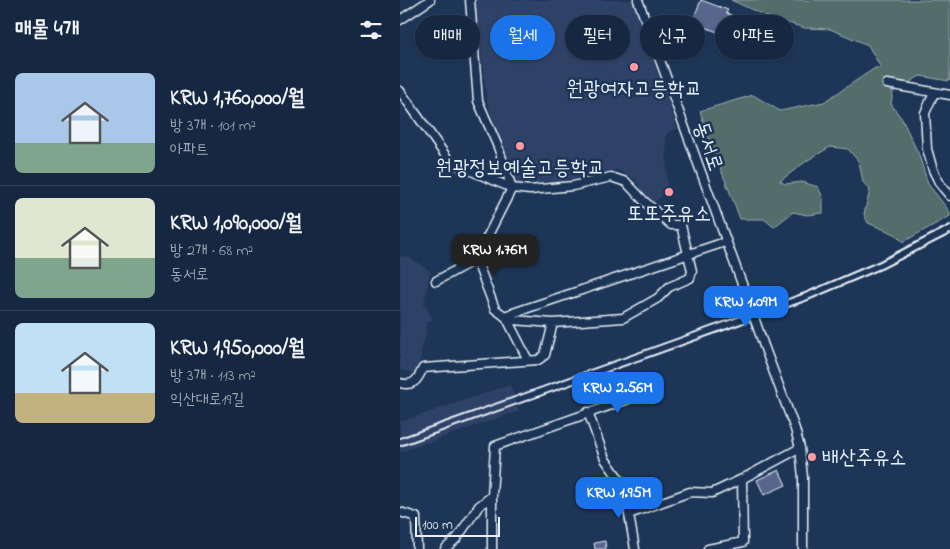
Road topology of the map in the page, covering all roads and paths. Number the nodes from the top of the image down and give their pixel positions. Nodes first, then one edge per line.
1 (430, 0) edge
2 (470, 0) edge
3 (638, 0) edge
4 (400, 20) edge
5 (887, 84) dead end
6 (400, 91) edge
7 (934, 93) junction
8 (950, 95) edge
9 (512, 188) junction
10 (950, 196) edge
11 (725, 242) junction
12 (688, 254) junction
13 (476, 259) junction
14 (436, 281) dead end
15 (505, 316) junction
16 (553, 324) junction
17 (528, 360) junction
18 (400, 383) edge
19 (640, 395) dead end
20 (588, 412) junction
21 (800, 448) junction
22 (742, 479) junction
23 (492, 496) junction
24 (400, 512) edge
25 (629, 514) junction
26 (416, 549) edge
27 (445, 549) edge
28 (492, 549) edge
29 (636, 549) edge
30 (708, 549) edge
31 (803, 549) edge

1 - 4 street
2 - 9 street
3 - 11 street, 동서로
5 - 7 street
6 - 9 street
7 - 8 street
7 - 10 street
9 - 12 street
9 - 13 street
11 - 12 street
11 - 21 street, 동서로, bridge
12 - 15 street
12 - 16 street
13 - 14 street
13 - 15 street
15 - 16 street
15 - 17 street
16 - 17 street
17 - 18 street
19 - 20 street
20 - 23 street
20 - 25 street
21 - 22 street
21 - 31 street
22 - 25 street
22 - 30 street
23 - 27 street
23 - 28 street
24 - 26 street
25 - 29 street

